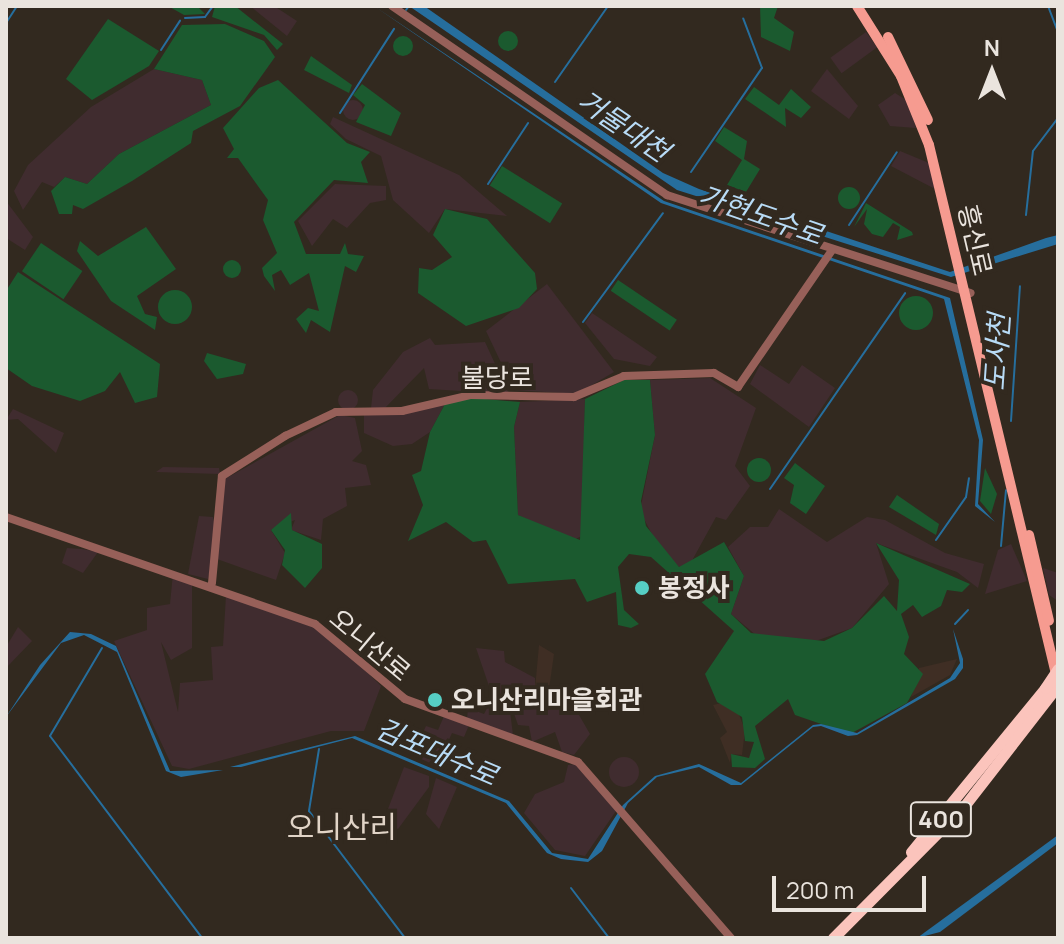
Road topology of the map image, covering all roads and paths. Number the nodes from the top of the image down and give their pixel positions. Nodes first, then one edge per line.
1 (392, 6) edge
2 (857, 6) edge
3 (866, 6) edge
4 (832, 250) junction
5 (960, 261) junction
6 (966, 288) junction
7 (6, 517) edge
8 (212, 583) junction
9 (1044, 612) junction
10 (1058, 657) edge
11 (1058, 669) edge
12 (1058, 685) edge
13 (1046, 694) junction
14 (731, 938) edge
15 (823, 938) edge
16 (833, 938) edge

1 - 4 street
2 - 5 main road, 흥신로
3 - 5 main road, 흥신로
4 - 6 street
4 - 8 street, 불당로
5 - 6 main road, 흥신로
6 - 9 main road, 흥신로
7 - 8 street, 오니산로
8 - 14 street, 오니산로
9 - 10 main road, 흥신로
9 - 12 main road, 흥신로
11 - 13 highway, 400, bridge
12 - 13 highway, 400
13 - 15 highway, 400
13 - 16 highway, 400

